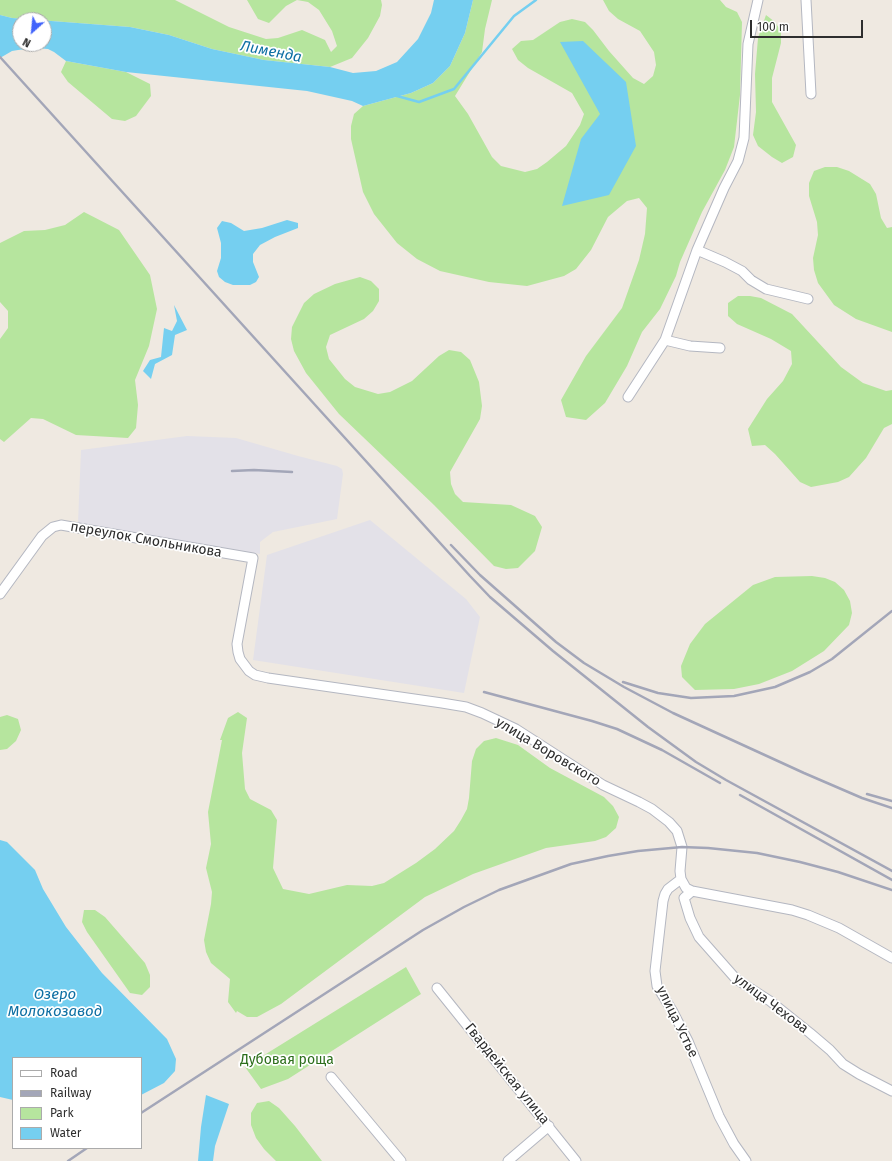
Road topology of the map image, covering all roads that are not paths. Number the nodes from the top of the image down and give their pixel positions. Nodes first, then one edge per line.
1 (758, 0) edge
2 (806, 0) edge
3 (811, 94) dead end
4 (697, 250) junction
5 (808, 299) dead end
6 (664, 340) junction
7 (720, 348) dead end
8 (628, 396) dead end
9 (253, 558) joint
10 (0, 594) edge
11 (681, 878) junction
12 (692, 892) junction
13 (892, 958) edge
14 (437, 988) dead end
15 (331, 1077) dead end
16 (892, 1091) edge
17 (549, 1126) junction
18 (401, 1161) edge
19 (508, 1161) edge
20 (576, 1161) edge
21 (746, 1161) edge

1 - 4 street
2 - 3 street
4 - 5 street
4 - 6 street
6 - 7 street
6 - 8 street
9 - 10 street, переулок Смольникова
9 - 11 street, улица Воровского
11 - 12 street
11 - 21 street, улица Устье
12 - 13 street
12 - 16 street, улица Чехова
14 - 17 street, Гвардейская улица
15 - 18 street
17 - 19 street
17 - 20 street, Гвардейская улица

